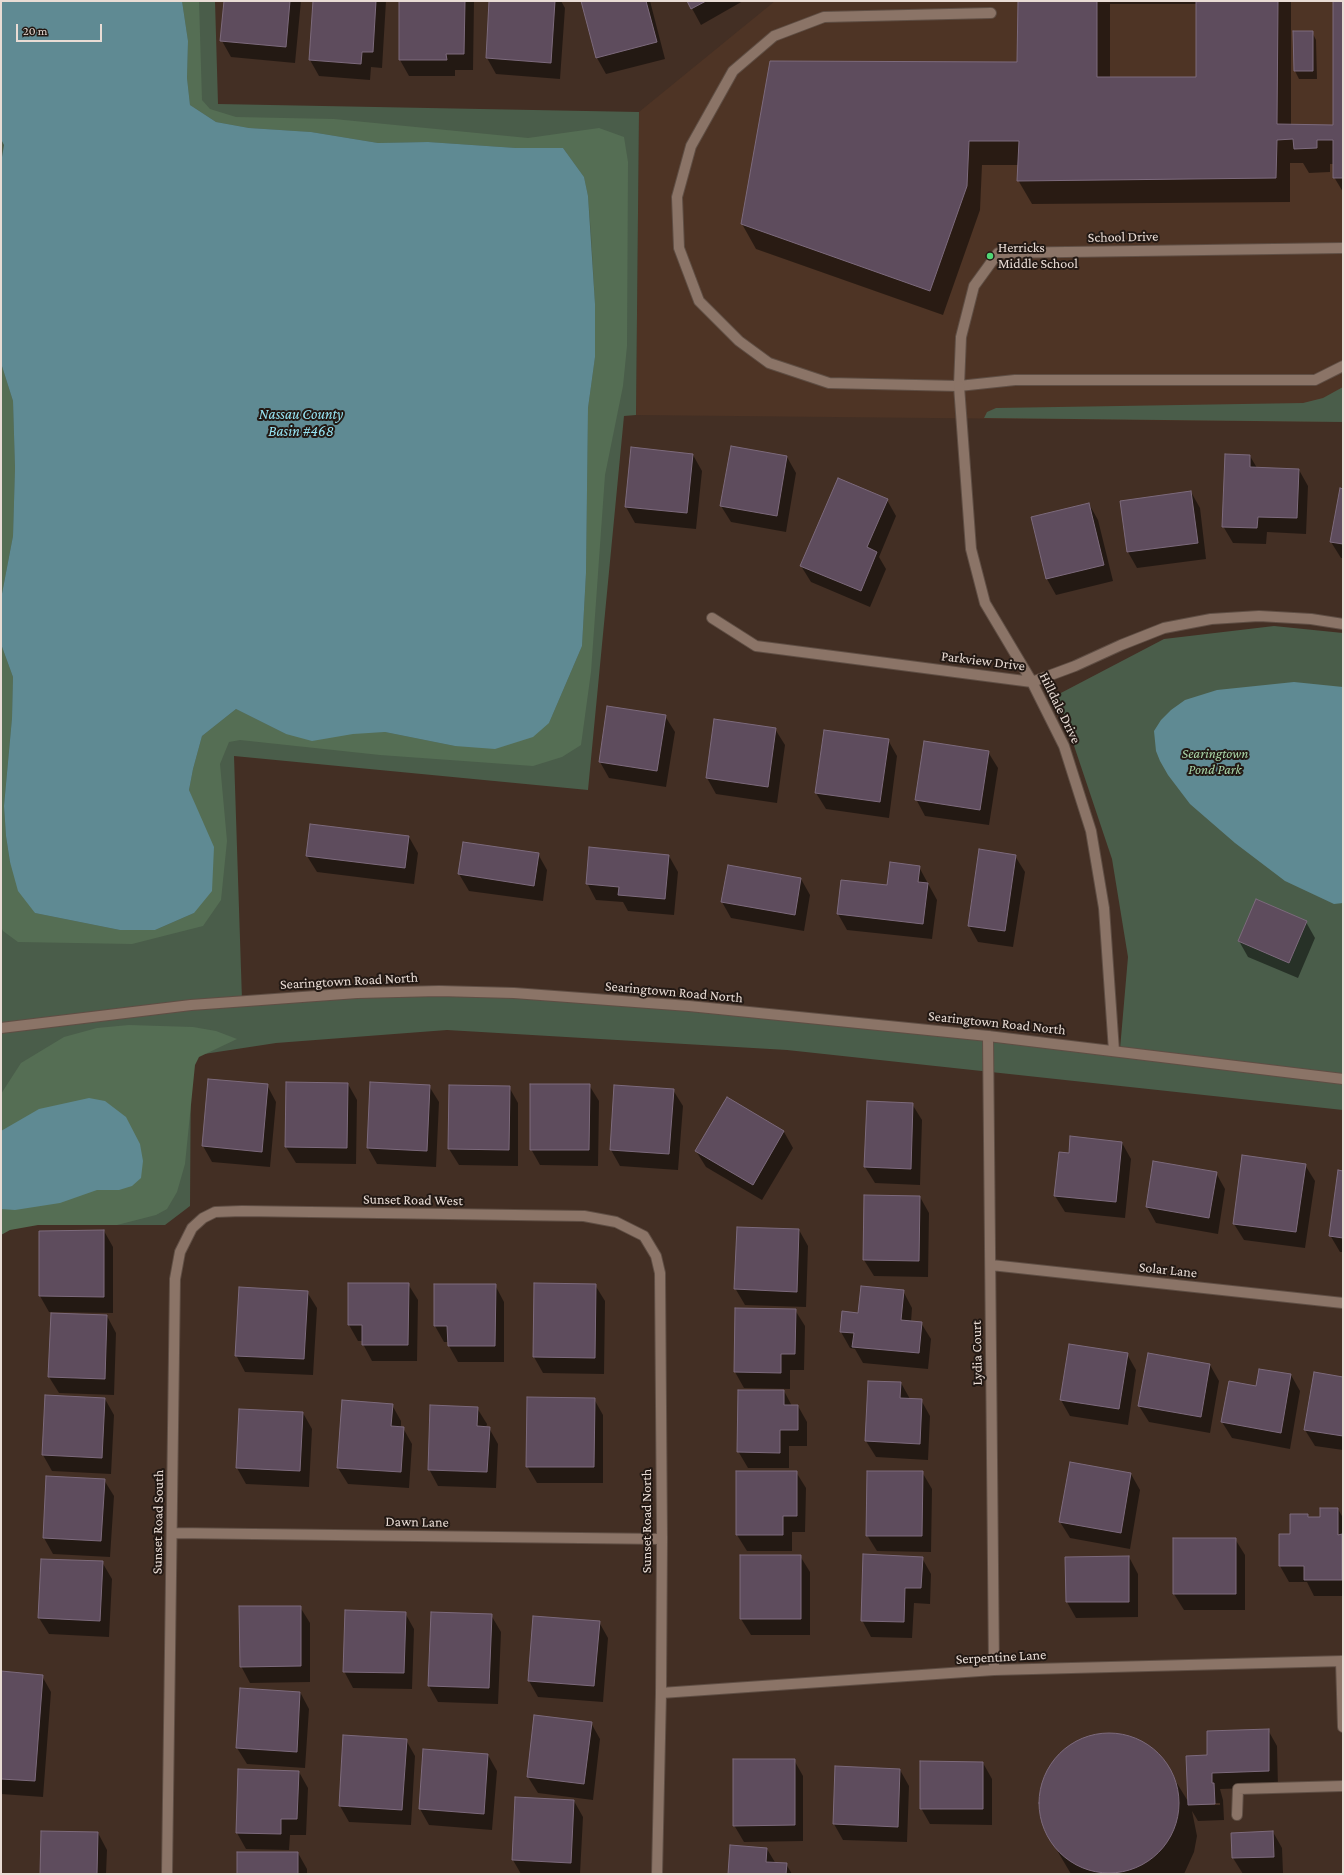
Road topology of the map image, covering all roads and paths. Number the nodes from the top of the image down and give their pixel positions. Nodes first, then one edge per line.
1 (991, 13) dead end
2 (1343, 248) edge
3 (1343, 366) edge
4 (959, 386) junction
5 (712, 618) dead end
6 (1343, 624) edge
7 (1032, 682) junction
8 (1, 1028) edge
9 (988, 1036) junction
10 (1114, 1051) junction
11 (1343, 1079) edge
12 (242, 1211) joint
13 (584, 1216) joint
14 (991, 1265) junction
15 (1343, 1303) edge
16 (172, 1533) junction
17 (662, 1540) junction
18 (1342, 1661) edge
19 (994, 1670) junction
20 (662, 1693) junction
21 (1343, 1727) edge
22 (1343, 1786) edge
23 (1237, 1815) dead end
24 (167, 1874) edge
25 (657, 1874) edge

1 - 4 street
2 - 4 street, School Drive
3 - 4 street
4 - 7 street, Hilldale Drive
5 - 7 street, Parkview Drive
6 - 7 street, Parkview Drive
7 - 10 street, Hilldale Drive
8 - 9 street, Searingtown Road North
9 - 10 street, Searingtown Road North
9 - 14 street, Lydia Court
10 - 11 street, Searingtown Road North
12 - 13 street, Sunset Road West
12 - 16 street, Sunset Road South
13 - 17 street, Sunset Road North
14 - 15 street, Solar Lane
14 - 19 street, Lydia Court
16 - 17 street, Dawn Lane
16 - 24 street, Sunset Road South
17 - 20 street, Sunset Road North
18 - 19 street, Serpentine Lane
18 - 21 street
19 - 20 street, Serpentine Lane
20 - 25 street, Sunset Road North
22 - 23 street

